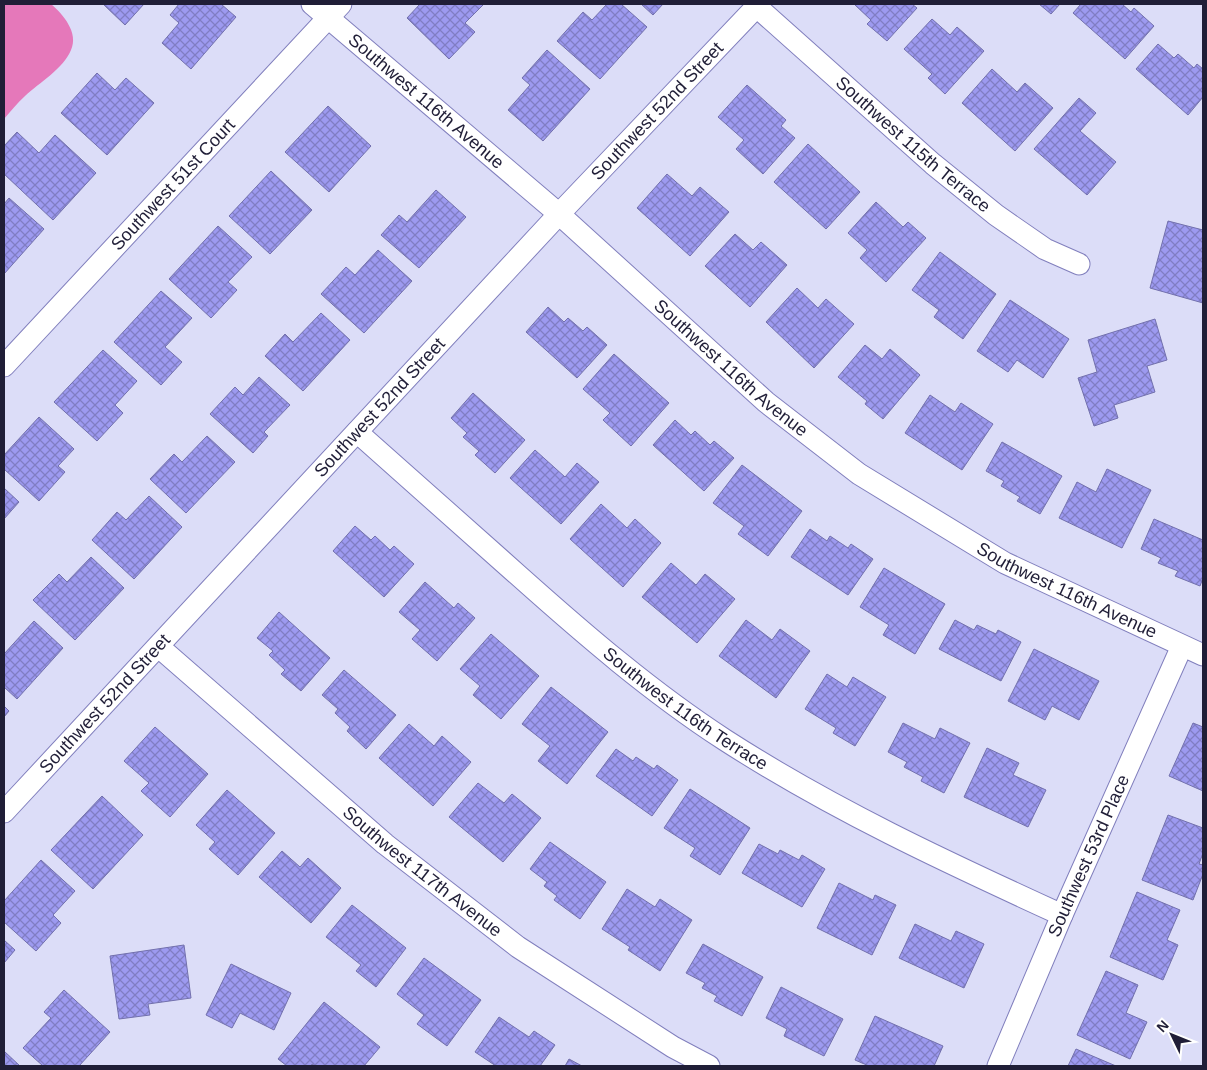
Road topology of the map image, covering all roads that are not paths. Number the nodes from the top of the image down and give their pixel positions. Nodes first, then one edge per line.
1 (312, 4) edge
2 (758, 5) edge
3 (335, 11) edge
4 (559, 214) junction
5 (1079, 264) dead end
6 (4, 366) edge
7 (357, 432) junction
8 (1182, 646) junction
9 (159, 647) junction
10 (1203, 655) edge
11 (4, 812) edge
12 (1062, 914) junction
13 (709, 1066) edge
14 (998, 1066) edge

1 - 3 street, Southwest 116th Avenue
2 - 4 street, Southwest 52nd Street
2 - 5 street, Southwest 115th Terrace
3 - 4 street, Southwest 116th Avenue
3 - 6 street, Southwest 51st Court
4 - 7 street, Southwest 52nd Street
4 - 8 street, Southwest 116th Avenue
7 - 9 street, Southwest 52nd Street
7 - 12 street, Southwest 116th Terrace
8 - 10 street, Southwest 116th Avenue
8 - 12 street, Southwest 53rd Place
9 - 11 street, Southwest 52nd Street
9 - 13 street, Southwest 117th Avenue
12 - 14 street, Southwest 53rd Place

